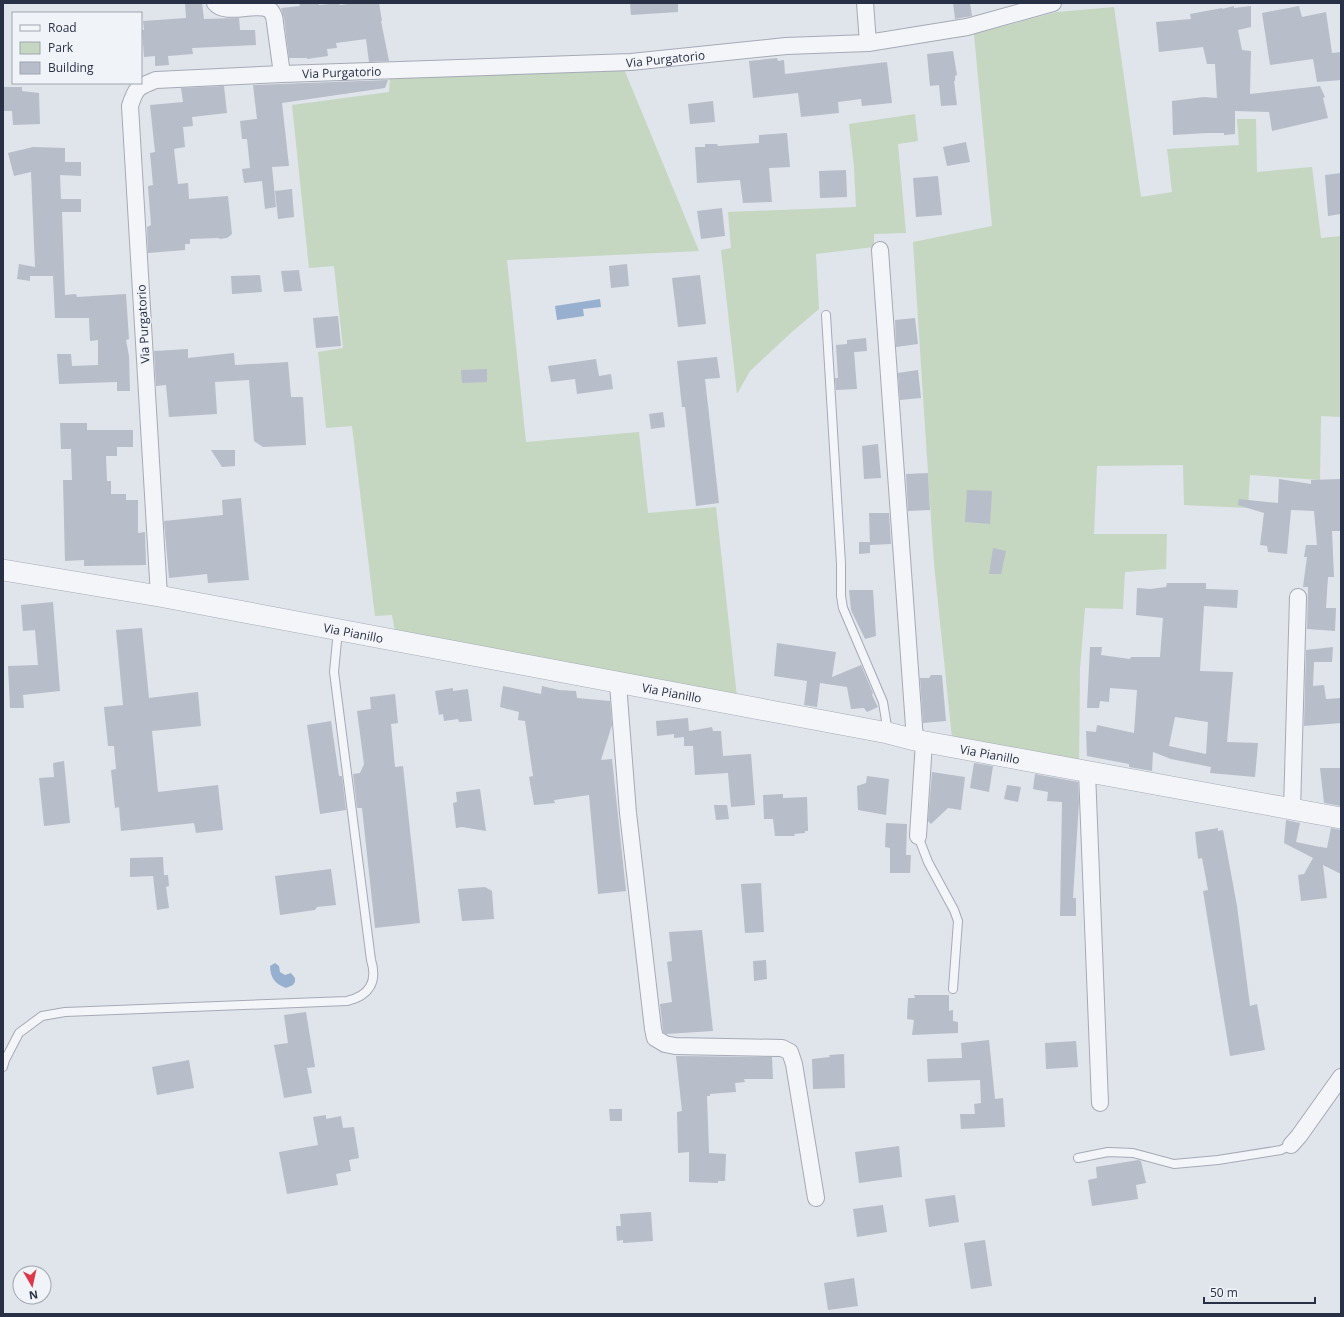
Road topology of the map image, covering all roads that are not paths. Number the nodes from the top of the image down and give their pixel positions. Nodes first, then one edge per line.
1 (215, 3) edge
2 (865, 3) edge
3 (1053, 3) edge
4 (868, 43) junction
5 (282, 74) junction
6 (880, 250) dead end
7 (826, 315) dead end
8 (3, 570) edge
9 (159, 596) junction
10 (1298, 597) dead end
11 (338, 630) junction
12 (618, 684) junction
13 (888, 733) junction
14 (919, 741) junction
15 (1087, 772) junction
16 (1292, 810) junction
17 (1341, 818) edge
18 (918, 836) joint
19 (953, 989) dead end
20 (3, 1067) edge
21 (1341, 1077) edge
22 (1100, 1103) dead end
23 (1291, 1145) joint
24 (1078, 1158) dead end
25 (816, 1198) dead end

1 - 5 street
2 - 4 street
3 - 4 street, Via Purgatorio
4 - 5 street, Via Purgatorio
5 - 9 street, Via Purgatorio
6 - 14 street
7 - 13 lane
8 - 9 street, Via Pianillo
9 - 11 street, Via Pianillo
10 - 16 street
11 - 12 street, Via Pianillo
11 - 20 lane
12 - 13 street, Via Pianillo
12 - 25 street
13 - 14 street, Via Pianillo
14 - 15 street, Via Pianillo
14 - 18 street
15 - 16 street, Via Pianillo
15 - 22 street
16 - 17 street, Via Pianillo
18 - 19 lane
21 - 23 street
23 - 24 lane

